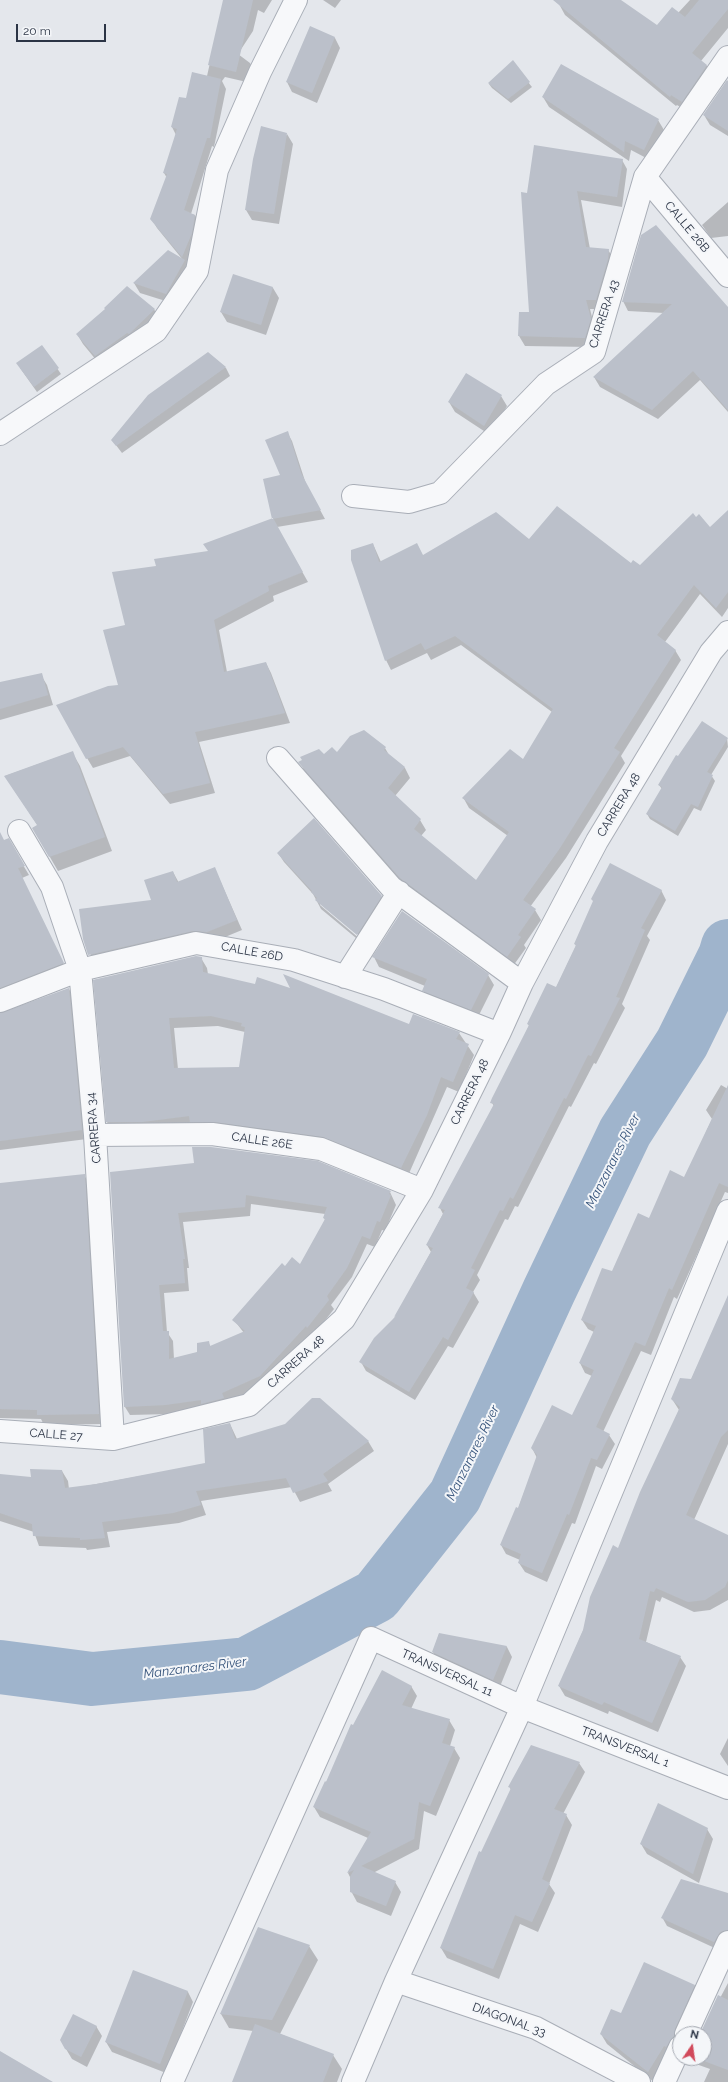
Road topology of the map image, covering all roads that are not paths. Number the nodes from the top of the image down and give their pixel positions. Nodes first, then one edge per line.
1 (296, 0) edge
2 (728, 57) edge
3 (645, 177) junction
4 (728, 276) edge
5 (0, 434) edge
6 (352, 496) dead end
7 (728, 632) edge
8 (278, 758) dead end
9 (19, 831) dead end
10 (399, 892) junction
11 (80, 970) junction
12 (345, 977) junction
13 (522, 983) junction
14 (0, 1001) edge
15 (499, 1034) junction
16 (95, 1135) junction
17 (422, 1190) junction
18 (728, 1212) edge
19 (0, 1431) edge
20 (113, 1439) junction
21 (522, 1707) junction
22 (728, 1788) edge
23 (728, 1942) edge
24 (396, 1981) junction
25 (690, 2026) edge
26 (672, 2064) edge
27 (172, 2082) edge
28 (353, 2082) edge
29 (639, 2082) edge
30 (664, 2082) edge

1 - 5 street
2 - 3 street, CARRERA 43
3 - 4 street, CALLE 26B
3 - 6 street, CARRERA 43
7 - 13 street, CARRERA 48
8 - 10 street
9 - 11 street, CARRERA 34
10 - 12 street
10 - 13 street
11 - 12 street, CALLE 26D
11 - 14 street, CALLE 26D
11 - 16 street, CARRERA 34
12 - 15 street, CALLE 26D
13 - 15 street, CARRERA 48
15 - 17 street, CARRERA 48
16 - 17 street, CALLE 26E
16 - 20 street, CARRERA 34
17 - 20 street, CARRERA 48
18 - 21 street
19 - 20 street, CALLE 27
21 - 22 street, TRANSVERSAL 1
21 - 24 street
21 - 27 street, TRANSVERSAL 11
23 - 25 street
24 - 28 street
24 - 29 street, DIAGONAL 33
26 - 30 street

